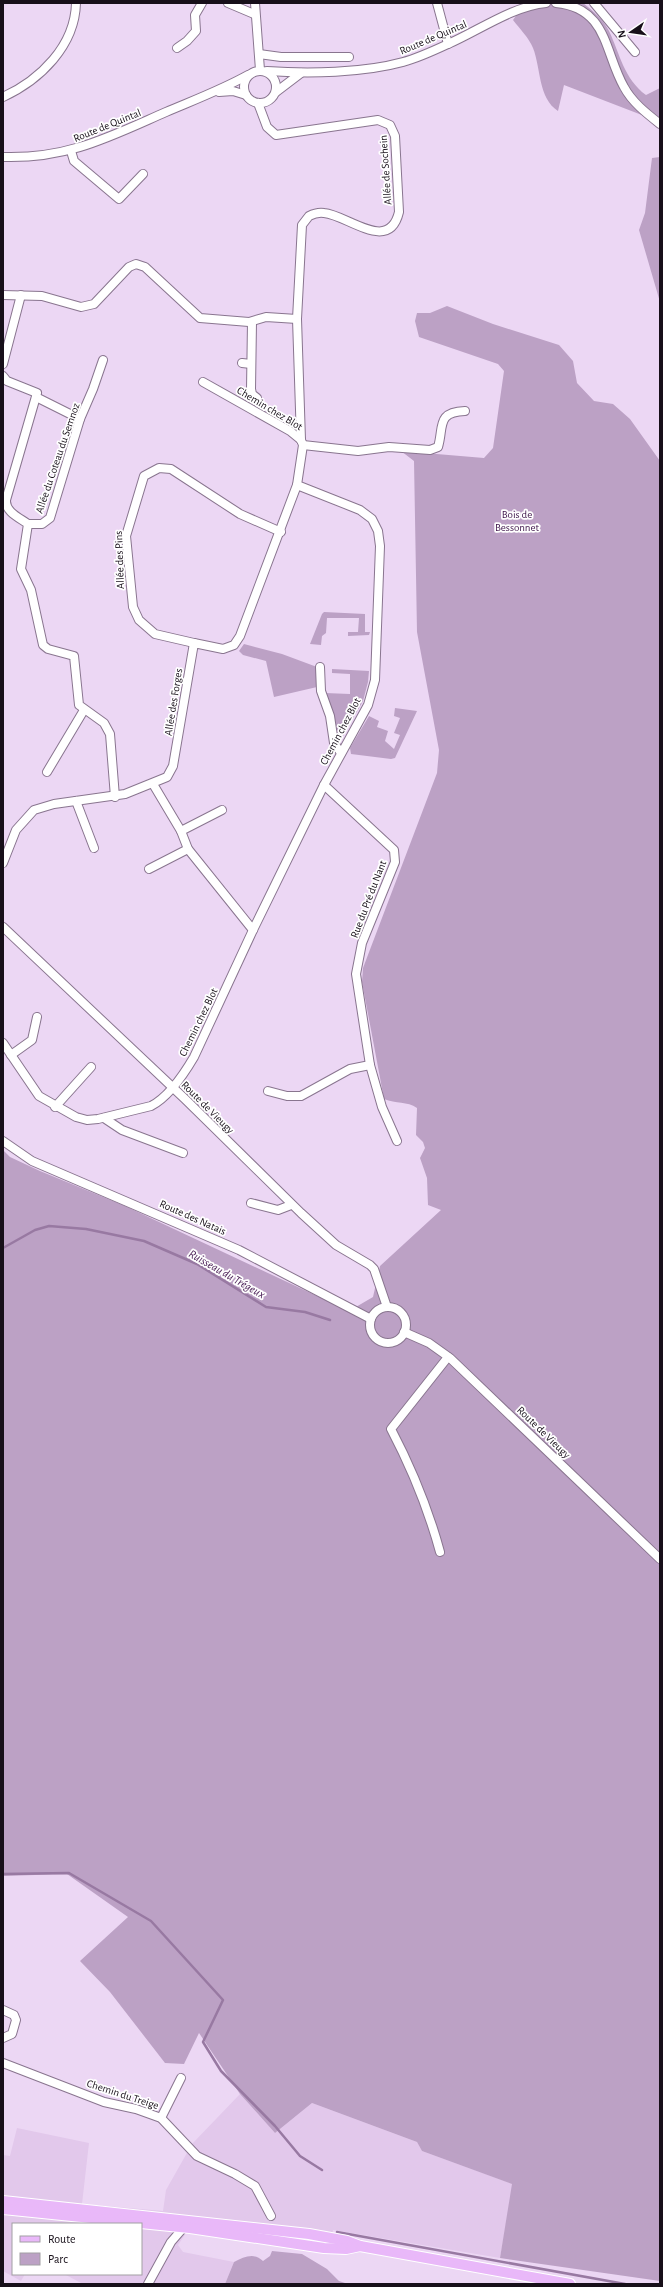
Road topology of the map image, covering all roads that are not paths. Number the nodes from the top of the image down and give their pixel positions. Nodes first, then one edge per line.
1 (76, 3) edge
2 (202, 3) edge
3 (228, 3) edge
4 (255, 3) edge
5 (437, 3) edge
6 (546, 3) edge
7 (556, 3) edge
8 (559, 3) edge
9 (594, 3) edge
10 (254, 14) junction
11 (448, 44) junction
12 (177, 48) dead end
13 (635, 52) dead end
14 (259, 54) junction
15 (349, 57) dead end
16 (263, 71) junction
17 (301, 73) junction
18 (248, 75) junction
19 (276, 92) junction
20 (214, 93) junction
21 (246, 96) junction
22 (3, 97) edge
23 (269, 100) junction
24 (258, 103) junction
25 (265, 120) junction
26 (658, 122) edge
27 (71, 151) junction
28 (3, 157) edge
29 (143, 174) dead end
30 (3, 295) edge
31 (21, 295) junction
32 (297, 319) junction
33 (252, 322) junction
34 (103, 360) dead end
35 (242, 363) dead end
36 (3, 364) edge
37 (251, 364) junction
38 (3, 376) edge
39 (203, 382) dead end
40 (36, 397) junction
41 (257, 398) dead end
42 (465, 411) dead end
43 (80, 419) junction
44 (302, 442) junction
45 (298, 485) junction
46 (28, 524) junction
47 (281, 532) junction
48 (194, 644) junction
49 (320, 667) dead end
50 (84, 710) junction
51 (342, 753) junction
52 (47, 772) dead end
53 (153, 784) junction
54 (324, 785) junction
55 (115, 797) junction
56 (76, 800) junction
57 (222, 810) dead end
58 (181, 831) junction
59 (94, 848) dead end
60 (188, 849) junction
61 (3, 863) edge
62 (149, 869) dead end
63 (3, 927) edge
64 (253, 930) junction
65 (37, 1017) dead end
66 (3, 1043) edge
67 (11, 1055) junction
68 (370, 1065) junction
69 (91, 1067) dead end
70 (172, 1087) junction
71 (268, 1091) dead end
72 (55, 1107) junction
73 (104, 1118) junction
74 (3, 1141) edge
75 (397, 1141) dead end
76 (183, 1153) dead end
77 (251, 1203) dead end
78 (291, 1205) junction
79 (387, 1307) junction
80 (371, 1319) junction
81 (404, 1332) junction
82 (448, 1356) junction
83 (440, 1552) dead end
84 (660, 1559) edge
85 (3, 2010) edge
86 (3, 2038) edge
87 (3, 2063) edge
88 (181, 2078) dead end
89 (161, 2118) junction
90 (3, 2201) edge
91 (3, 2209) edge
92 (271, 2216) dead end
93 (167, 2225) junction
94 (184, 2227) junction
95 (170, 2242) junction
96 (360, 2246) junction
97 (148, 2284) edge
98 (570, 2284) edge

1 - 22 street
2 - 12 street
3 - 10 street
4 - 10 street
5 - 11 street
6 - 11 street, Route de Quintal
7 - 8 street
8 - 26 street
9 - 13 street
10 - 14 street
11 - 17 street, Route de Quintal
14 - 15 street
14 - 16 street
16 - 17 street, Route de Quintal
16 - 18 street
16 - 19 street
17 - 19 street
18 - 20 street, Route de Quintal
18 - 21 street
19 - 23 street
20 - 21 street, Route de Quintal
20 - 27 street, Route de Quintal
21 - 24 street
23 - 24 street
23 - 25 street
24 - 25 street, Allée de Sochein
25 - 32 street, Allée de Sochein
27 - 28 street, Route de Quintal
27 - 29 street
30 - 31 street
31 - 33 street
31 - 36 street
32 - 33 street
32 - 44 street, Allée de Sochein
33 - 37 street
34 - 43 street, Allée du Coteau du Semnoz
35 - 37 street
37 - 41 street
38 - 40 street
39 - 44 street, Chemin chez Blot
40 - 43 street
40 - 46 street
42 - 44 street
43 - 46 street, Allée du Coteau du Semnoz
44 - 45 street, Chemin chez Blot
45 - 47 street
45 - 51 street, Chemin chez Blot
46 - 50 street
47 - 48 street
47 - 48 street, Allée des Pins
48 - 53 street, Allée des Forges
49 - 51 street
50 - 52 street
50 - 55 street
51 - 54 street, Chemin chez Blot
53 - 55 street, Allée des Forges
53 - 58 street
54 - 64 street, Chemin chez Blot
54 - 68 street, Rue du Pré du Nant
55 - 56 street, Allée des Forges
56 - 59 street
56 - 61 street, Allée des Forges
57 - 58 street
58 - 60 street
60 - 62 street
60 - 64 street
63 - 70 street, Route de Vieugy
64 - 70 street, Chemin chez Blot
65 - 67 street
66 - 67 street, Chemin chez Blot
67 - 72 street, Chemin chez Blot
68 - 71 street
68 - 75 street, Rue du Pré du Nant
69 - 72 street
70 - 73 street, Chemin chez Blot
70 - 78 street, Route de Vieugy
72 - 73 street, Chemin chez Blot
73 - 76 street
74 - 80 street, Route des Natais
77 - 78 street
78 - 79 street, Route de Vieugy
79 - 80 street
79 - 81 street
80 - 81 street
81 - 82 street, Route de Vieugy
82 - 83 street
82 - 84 street, Route de Vieugy
85 - 86 street
87 - 89 street, Chemin du Treige
88 - 89 street
89 - 92 street, Chemin du Treige
90 - 96 main road
91 - 93 main road
93 - 94 main road
93 - 95 street
94 - 95 street
94 - 96 main road
95 - 97 street
96 - 98 main road

